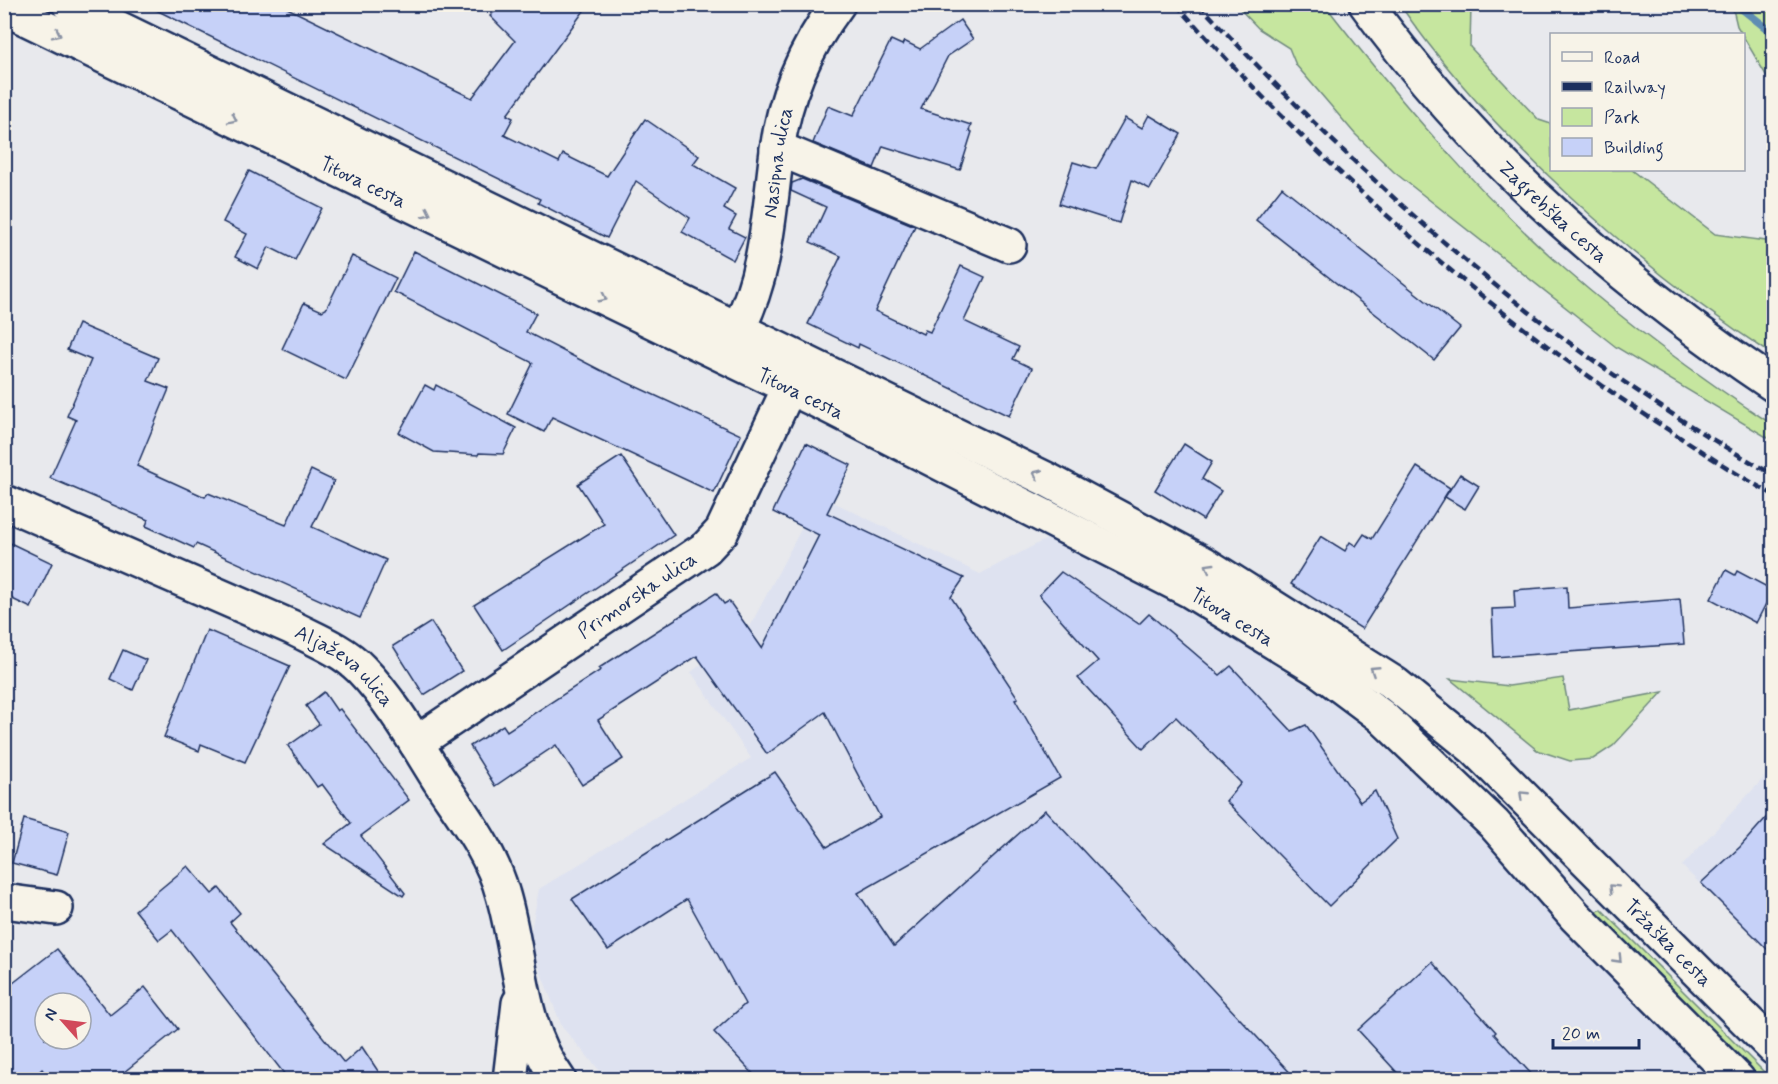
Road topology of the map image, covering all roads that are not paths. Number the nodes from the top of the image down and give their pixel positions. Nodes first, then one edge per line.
1 (69, 4) edge
2 (838, 4) edge
3 (1366, 4) edge
4 (4, 9) edge
5 (777, 148) junction
6 (1009, 245) dead end
7 (738, 329) junction
8 (1773, 385) edge
9 (789, 388) junction
10 (4, 502) edge
11 (416, 743) junction
12 (1565, 836) joint
13 (4, 901) edge
14 (56, 908) dead end
15 (520, 989) junction
16 (1773, 1048) edge
17 (510, 1080) edge
18 (559, 1080) edge
19 (1738, 1080) edge

1 - 7 main road, Titova cesta
2 - 5 main road, Nasipna ulica
3 - 8 main road, Zagrebška cesta
4 -> 9 main road, Titova cesta
5 - 6 main road
5 - 7 main road, Nasipna ulica
12 -> 7 main road, Titova cesta
9 - 11 main road, Primorska ulica
9 -> 19 main road, Titova cesta
10 - 11 main road, Aljaževa ulica
11 - 15 main road, Aljaževa ulica
16 -> 12 main road, Tržaška cesta
13 - 14 main road
15 - 17 main road, Aljaževa ulica
15 - 18 main road, Aljaževa ulica

